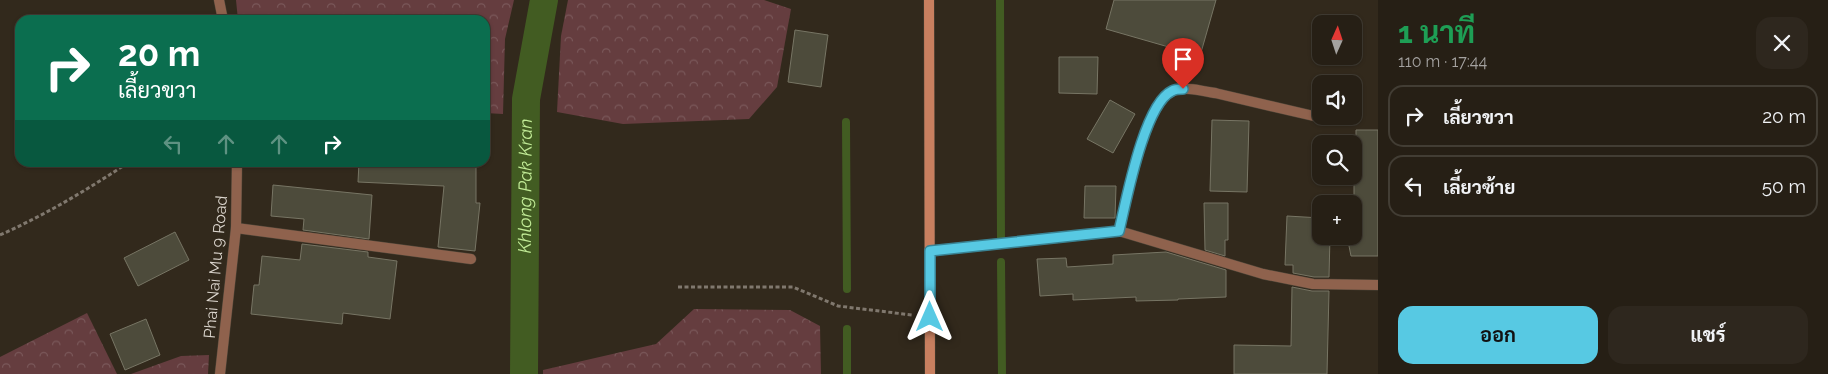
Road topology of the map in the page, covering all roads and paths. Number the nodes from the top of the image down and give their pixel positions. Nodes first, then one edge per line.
1 (219, 0) edge
2 (929, 0) edge
3 (222, 15) edge
4 (1312, 116) edge
5 (121, 167) edge
6 (237, 167) edge
7 (236, 228) junction
8 (1119, 231) junction
9 (0, 235) edge
10 (930, 251) junction
11 (471, 259) dead end
12 (1378, 285) edge
13 (678, 287) dead end
14 (930, 317) junction
15 (220, 374) edge
16 (930, 374) edge

1 - 3 street
2 - 10 main road
4 - 8 street
5 - 9 path
6 - 7 street, Phai Nai Mu 9 Road
7 - 11 street
7 - 15 street, Phai Nai Mu 9 Road
8 - 10 street
8 - 12 street
10 - 14 main road
13 - 14 path
14 - 16 main road

